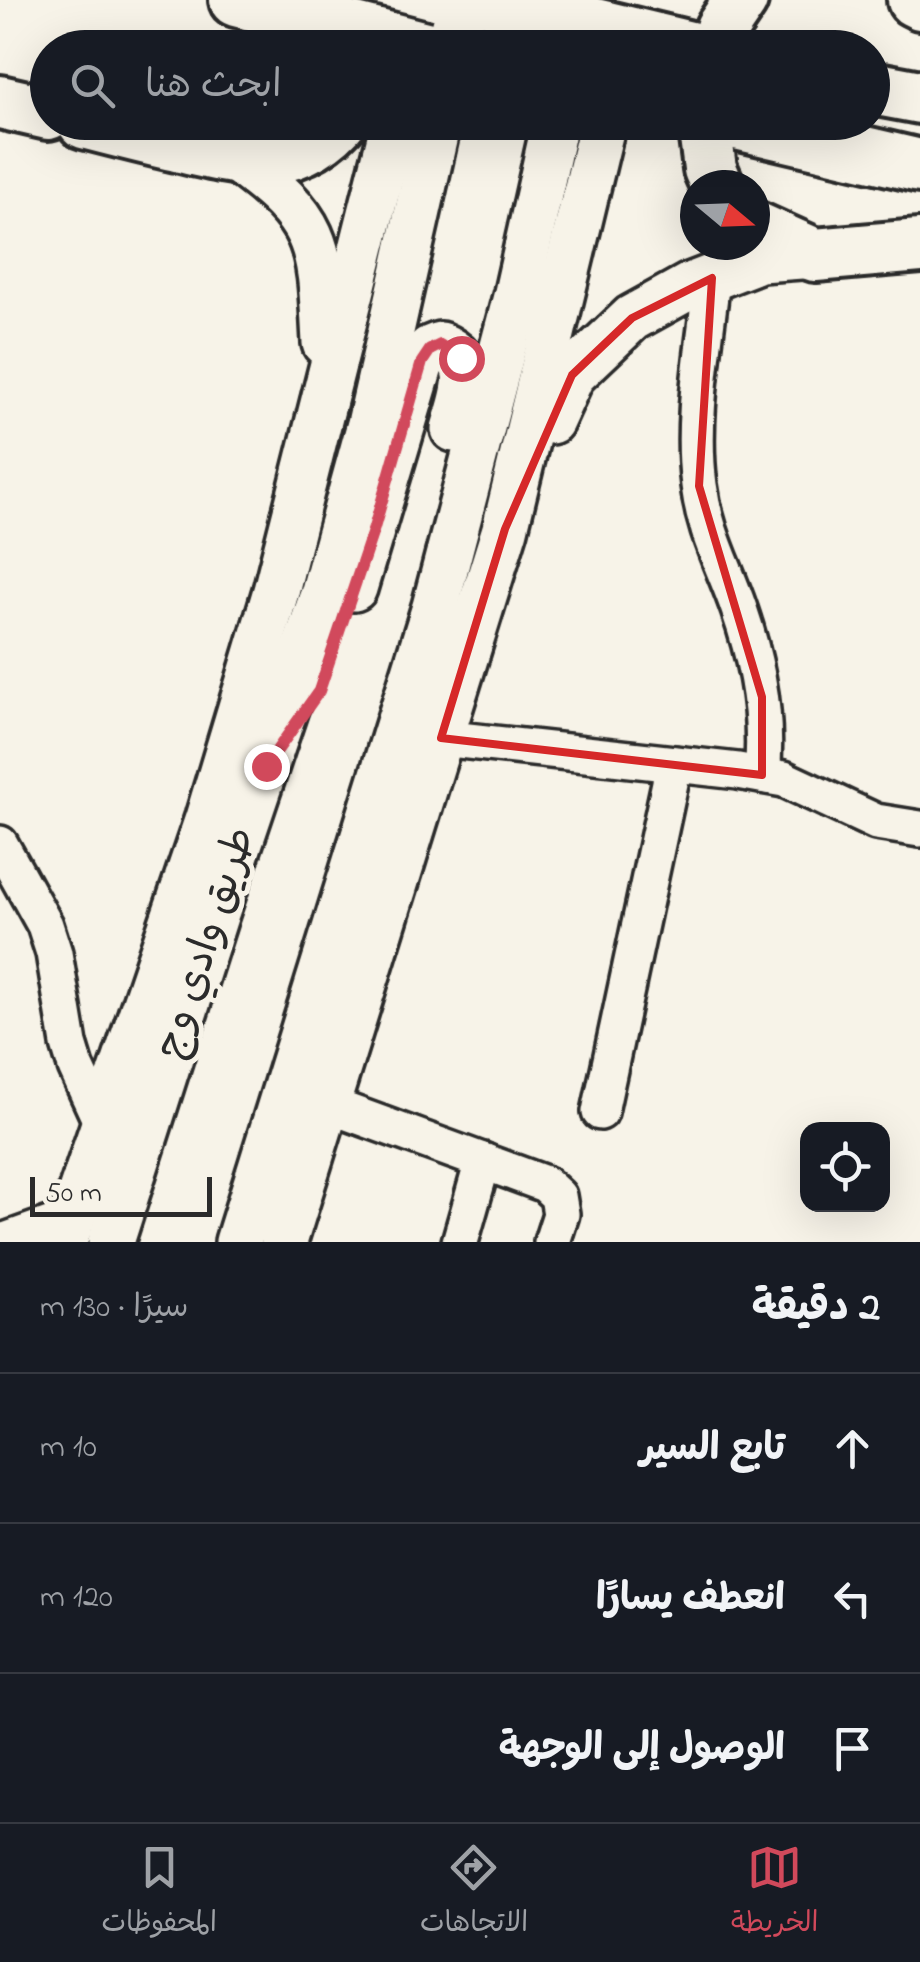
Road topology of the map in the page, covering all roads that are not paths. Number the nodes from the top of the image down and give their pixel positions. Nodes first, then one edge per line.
1 (236, 0) edge
2 (424, 0) edge
3 (465, 0) edge
4 (491, 0) edge
5 (583, 0) edge
6 (632, 0) edge
7 (740, 0) edge
8 (366, 25) edge
9 (416, 30) edge
10 (459, 30) edge
11 (576, 30) edge
12 (615, 30) edge
13 (625, 30) edge
14 (722, 30) edge
15 (890, 92) edge
16 (920, 98) edge
17 (0, 102) edge
18 (30, 110) edge
19 (156, 140) edge
20 (316, 140) edge
21 (390, 140) edge
22 (434, 140) edge
23 (551, 140) edge
24 (600, 140) edge
25 (722, 140) edge
26 (802, 140) edge
27 (236, 160) junction
28 (920, 166) edge
29 (710, 170) edge
30 (770, 234) edge
31 (920, 246) edge
32 (815, 254) junction
33 (712, 278) junction
34 (310, 458) junction
35 (510, 508) junction
36 (443, 575) junction
37 (254, 666) junction
38 (441, 738) junction
39 (674, 764) junction
40 (266, 766) junction
41 (762, 775) junction
42 (920, 829) edge
43 (0, 844) edge
44 (326, 1104) junction
45 (600, 1112) dead end
46 (103, 1126) junction
47 (312, 1149) junction
48 (483, 1162) junction
49 (243, 1227) edge
50 (68, 1230) edge
51 (2, 1242) edge
52 (111, 1242) edge
53 (284, 1242) edge
54 (460, 1242) edge
55 (552, 1242) edge

1 - 8 highway
2 - 9 main road
3 - 10 main road
4 - 12 highway, bridge
5 - 11 main road
6 - 13 main road
7 - 14 highway
15 - 16 highway
17 - 18 highway
19 - 27 highway
20 - 27 highway
21 - 34 main road
22 - 40 main road, طريق وادي وج
23 - 36 main road
24 - 35 main road
25 - 29 highway
26 - 28 highway
27 - 34 main road
30 - 32 highway
31 - 32 highway
32 - 33 main road
33 - 35 main road
33 - 41 street
34 - 37 main road, طريق وادي وج
35 - 38 main road
36 - 40 main road
36 - 49 main road
37 - 40 main road
37 - 46 main road, طريق وادي وج
38 - 39 street
38 - 44 main road
39 - 41 street
39 - 45 street
40 - 52 main road, طريق وادي وج
41 - 42 street
43 - 46 street
44 - 47 main road
44 - 48 street
46 - 50 main road, طريق وادي وج
47 - 49 main road
47 - 53 main road
48 - 54 street
48 - 55 street
50 - 51 street

